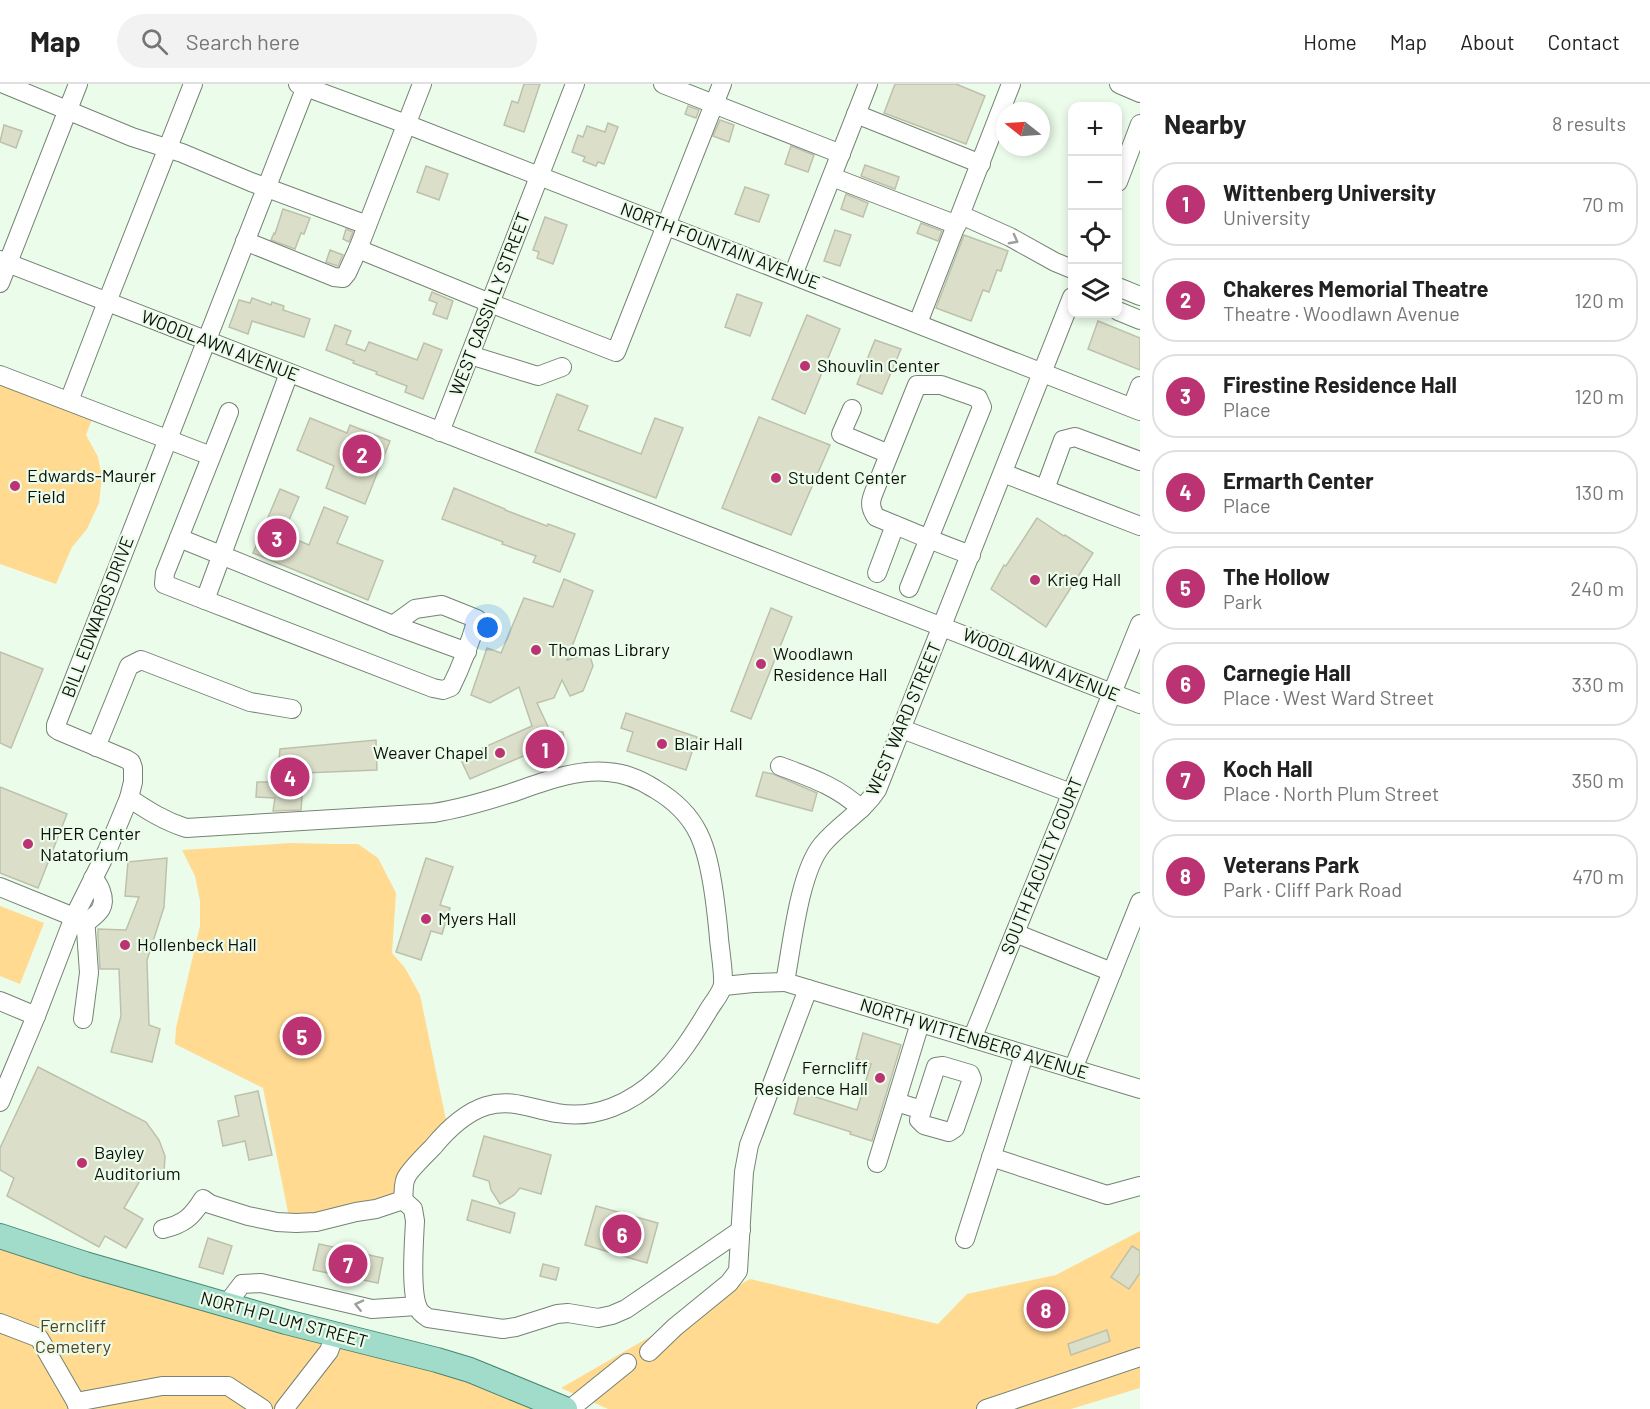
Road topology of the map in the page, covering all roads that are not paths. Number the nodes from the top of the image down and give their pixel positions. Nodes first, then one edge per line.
1 (4, 84) edge
2 (78, 84) edge
3 (193, 84) edge
4 (422, 84) edge
5 (575, 84) edge
6 (663, 84) edge
7 (722, 84) edge
8 (868, 84) edge
9 (1011, 84) edge
10 (1119, 84) edge
11 (304, 85) edge
12 (1140, 93) edge
13 (715, 104) junction
14 (68, 110) junction
15 (856, 114) junction
16 (406, 124) junction
17 (1140, 124) edge
18 (167, 149) junction
19 (841, 154) junction
20 (981, 164) junction
21 (1122, 171) edge
22 (539, 176) junction
23 (832, 177) junction
24 (267, 188) junction
25 (959, 220) junction
26 (367, 225) junction
27 (665, 225) junction
28 (245, 241) junction
29 (358, 249) junction
30 (4, 262) edge
31 (1068, 267) edge
32 (793, 275) junction
33 (0, 284) edge
34 (1122, 289) edge
35 (1140, 296) edge
36 (107, 302) junction
37 (490, 303) junction
38 (1068, 307) edge
39 (1122, 313) edge
40 (1140, 320) edge
41 (918, 323) junction
42 (206, 340) junction
43 (470, 355) junction
44 (562, 367) dead end
45 (1043, 372) junction
46 (290, 373) junction
47 (0, 375) edge
48 (1140, 386) edge
49 (69, 401) junction
50 (852, 409) dead end
51 (1136, 409) edge
52 (229, 412) dead end
53 (440, 432) junction
54 (167, 439) junction
55 (889, 454) junction
56 (211, 456) junction
57 (1140, 460) edge
58 (1004, 473) junction
59 (1045, 489) junction
60 (895, 525) junction
61 (1140, 526) edge
62 (179, 538) junction
63 (929, 539) junction
64 (971, 555) junction
65 (221, 556) junction
66 (877, 573) dead end
67 (909, 588) dead end
68 (205, 600) junction
69 (397, 622) junction
70 (1140, 624) edge
71 (942, 627) junction
72 (467, 652) junction
73 (1112, 694) junction
74 (1140, 704) edge
75 (292, 708) dead end
76 (902, 729) junction
77 (96, 747) junction
78 (780, 766) dead end
79 (1071, 793) junction
80 (129, 798) junction
81 (861, 809) junction
82 (0, 887) edge
83 (1140, 902) edge
84 (78, 921) junction
85 (1015, 933) junction
86 (1112, 972) junction
87 (785, 982) junction
88 (724, 986) junction
89 (808, 989) junction
90 (0, 1001) edge
91 (36, 1016) junction
92 (83, 1019) dead end
93 (920, 1023) junction
94 (972, 1039) junction
95 (1024, 1055) junction
96 (1073, 1069) junction
97 (1140, 1089) edge
98 (0, 1102) edge
99 (896, 1102) junction
100 (922, 1110) dead end
101 (991, 1157) junction
102 (877, 1162) dead end
103 (1140, 1186) edge
104 (403, 1200) junction
105 (163, 1229) dead end
106 (741, 1230) junction
107 (0, 1236) edge
108 (965, 1239) dead end
109 (226, 1305) junction
110 (417, 1306) junction
111 (0, 1323) edge
112 (335, 1334) junction
113 (649, 1352) dead end
114 (1140, 1357) edge
115 (627, 1364) dead end
116 (77, 1406) edge
117 (263, 1409) edge
118 (284, 1409) edge
119 (565, 1409) edge
120 (570, 1409) edge
121 (986, 1409) edge

1 - 14 street
2 - 14 street
3 - 18 street
4 - 16 street
5 - 22 street, WEST CASSILLY STREET
6 - 13 street
7 - 13 street
8 - 15 street
9 - 20 street
10 - 12 street
11 - 16 street, NORTH FOUNTAIN AVENUE
11 - 24 street, BILL EDWARDS DRIVE
13 - 19 street
13 - 27 street
14 - 18 street
14 - 30 street
15 - 19 street
15 - 20 street
16 - 22 street, NORTH FOUNTAIN AVENUE
16 - 26 street
17 - 21 street
18 - 24 street
18 - 36 street
19 - 23 street
20 - 25 street
22 - 27 street, NORTH FOUNTAIN AVENUE
22 - 37 street, WEST CASSILLY STREET
23 - 25 street
23 - 32 street
24 - 26 street
24 - 28 street, BILL EDWARDS DRIVE
25 -> 31 street
25 - 41 street
26 - 29 street
27 - 32 street, NORTH FOUNTAIN AVENUE
27 - 37 street
28 - 29 street
28 - 42 street, BILL EDWARDS DRIVE
29 - 37 street
30 - 33 street
30 - 36 street, WOODLAWN AVENUE
32 - 41 street, NORTH FOUNTAIN AVENUE
34 - 35 street
36 - 42 street, WOODLAWN AVENUE
36 - 49 street
37 - 43 street, WEST CASSILLY STREET
38 - 45 street, WEST WARD STREET
39 - 40 street
41 - 45 street, NORTH FOUNTAIN AVENUE
42 - 46 street, WOODLAWN AVENUE
42 - 54 street, BILL EDWARDS DRIVE
43 - 44 street
43 - 53 street, WEST CASSILLY STREET
45 - 51 street, NORTH FOUNTAIN AVENUE
45 - 58 street, WEST WARD STREET
46 - 53 street, WOODLAWN AVENUE
46 - 65 street
47 - 49 street
48 - 51 street
49 - 54 street
50 - 55 street
52 - 56 street
53 - 71 street, WOODLAWN AVENUE
54 - 56 street
54 - 77 street, BILL EDWARDS DRIVE
55 - 60 street
55 - 63 street
56 - 62 street
57 - 59 street
58 - 59 street
58 - 64 street, WEST WARD STREET
59 - 61 street
60 - 63 street
60 - 66 street
62 - 65 street
62 - 68 street
63 - 64 street
63 - 67 street
64 - 71 street, WEST WARD STREET
65 - 68 street
65 - 69 street
68 - 72 street
69 - 72 street
69 - 72 street
70 - 73 street, SOUTH FACULTY COURT
71 - 73 street, WOODLAWN AVENUE
71 - 76 street, WEST WARD STREET
73 - 74 street, WOODLAWN AVENUE
73 - 79 street, SOUTH FACULTY COURT
75 - 77 street
76 - 79 street
76 - 81 street, WEST WARD STREET
77 - 80 street, BILL EDWARDS DRIVE
78 - 81 street
79 - 85 street, SOUTH FACULTY COURT
80 - 84 street, BILL EDWARDS DRIVE
80 - 88 street
81 - 87 street, WEST WARD STREET
82 - 84 street
83 - 86 street
84 - 91 street, BILL EDWARDS DRIVE
84 - 92 street
85 - 86 street
85 - 94 street, SOUTH FACULTY COURT
86 - 96 street
87 - 88 street
87 - 89 street
88 - 104 street
89 - 93 street, NORTH WITTENBERG AVENUE
89 - 106 street
90 - 91 street
91 - 98 street, BILL EDWARDS DRIVE
93 - 94 street, NORTH WITTENBERG AVENUE
93 - 99 street
94 - 95 street, NORTH WITTENBERG AVENUE
95 - 96 street, NORTH WITTENBERG AVENUE
95 - 101 street
96 - 97 street, NORTH WITTENBERG AVENUE
99 - 100 street
99 - 102 street
101 - 103 street
101 - 108 street
104 - 105 street
104 - 110 street
106 - 110 street
106 - 113 street
107 - 109 main road, NORTH PLUM STREET
110 -> 109 street
109 - 112 main road, NORTH PLUM STREET
111 - 116 street
112 - 118 street
112 - 119 main road, NORTH PLUM STREET
114 - 121 street
115 - 120 street
116 - 117 street

